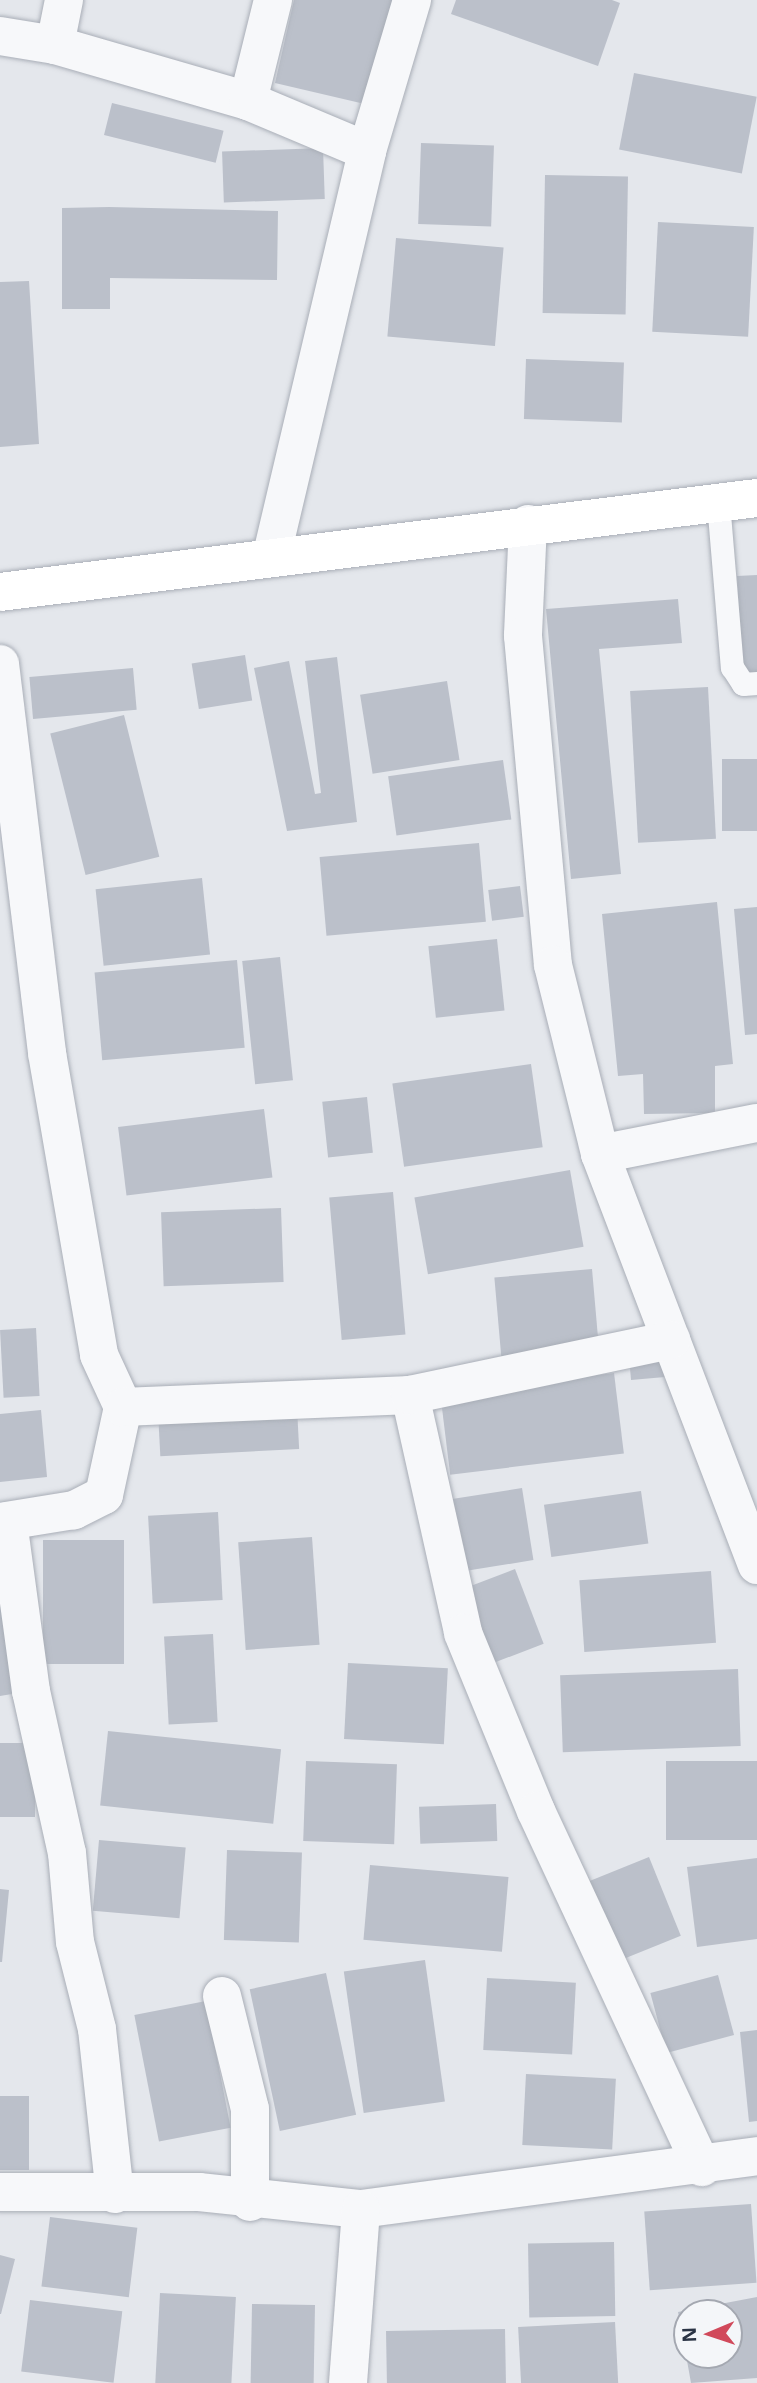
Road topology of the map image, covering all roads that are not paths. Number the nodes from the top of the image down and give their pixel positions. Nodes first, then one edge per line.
1 (64, 0) edge
2 (273, 0) edge
3 (412, 0) edge
4 (0, 36) edge
5 (55, 45) junction
6 (248, 101) junction
7 (367, 150) junction
8 (757, 498) edge
9 (718, 502) junction
10 (528, 524) junction
11 (272, 554) junction
12 (0, 592) edge
13 (0, 664) edge
14 (757, 683) edge
15 (757, 1123) edge
16 (600, 1154) junction
17 (671, 1340) junction
18 (410, 1395) junction
19 (123, 1407) junction
20 (4, 1522) edge
21 (757, 1565) edge
22 (222, 1996) dead end
23 (757, 2156) edge
24 (702, 2167) junction
25 (0, 2192) edge
26 (115, 2194) junction
27 (250, 2202) junction
28 (361, 2209) junction
29 (348, 2383) edge

1 - 5 street
2 - 6 street
3 - 7 street
4 - 5 street
5 - 6 street
6 - 7 street
7 - 11 street
8 - 9 main road
9 - 10 main road
9 - 14 lane
10 - 11 main road
10 - 16 street
11 - 12 main road
13 - 19 street
15 - 16 street
16 - 17 street
17 - 18 street
17 - 21 street
18 - 19 street
18 - 24 street
19 - 20 street
20 - 26 street
22 - 27 street
23 - 24 street
24 - 28 street
25 - 26 street
26 - 27 street
27 - 28 street
28 - 29 street

